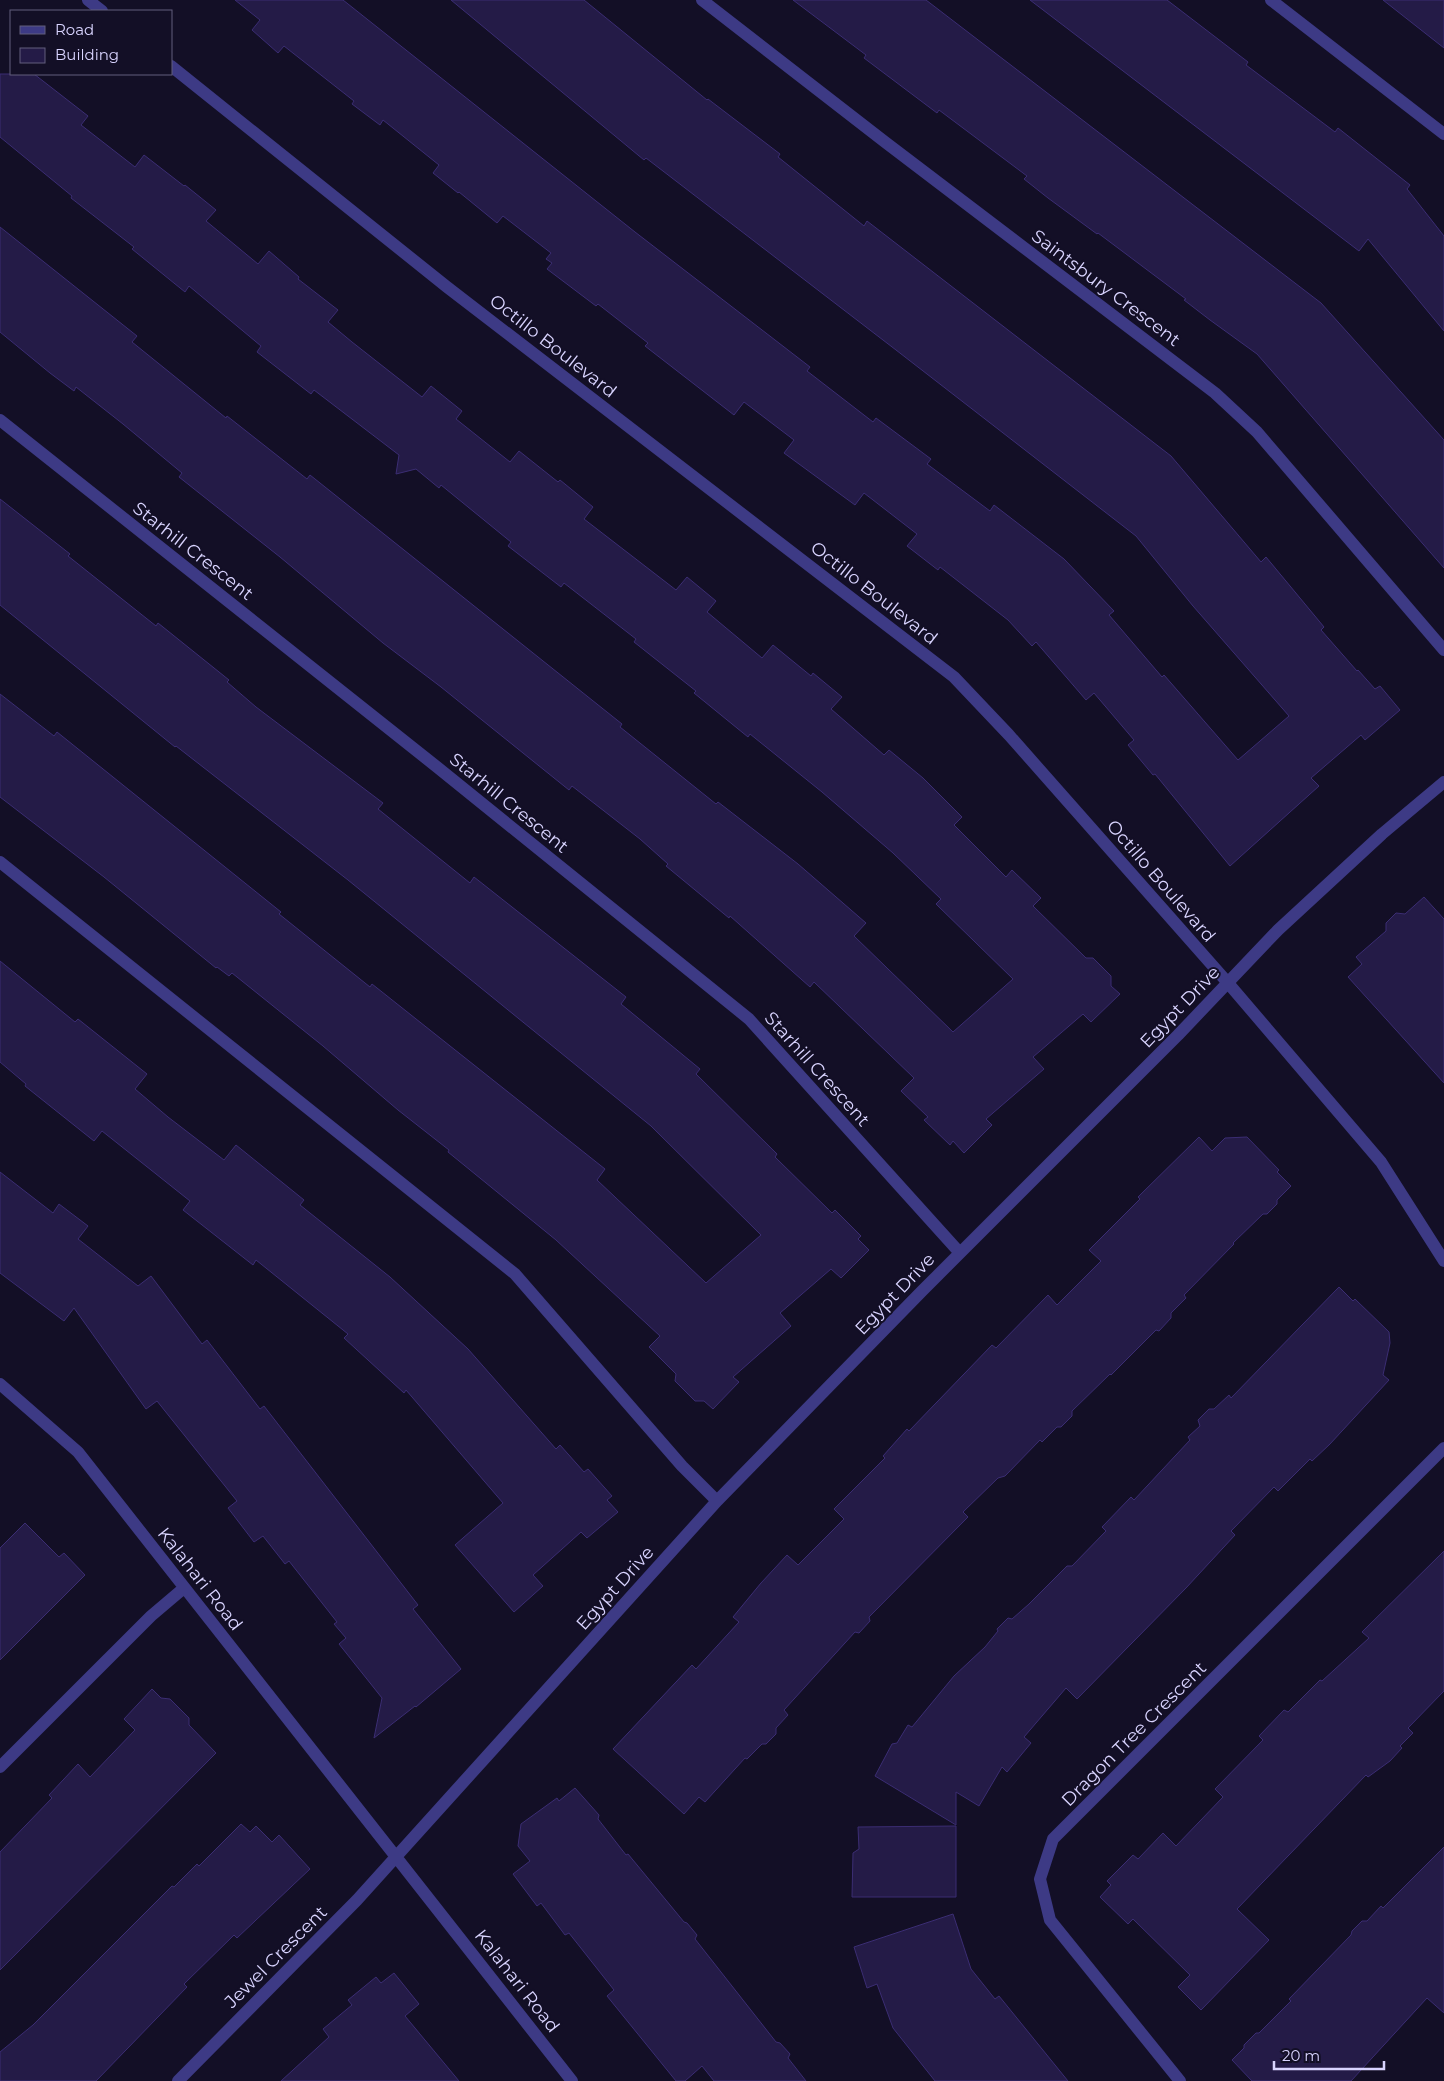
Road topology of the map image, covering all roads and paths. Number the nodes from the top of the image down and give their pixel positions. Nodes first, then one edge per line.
1 (88, 0) edge
2 (702, 0) edge
3 (1271, 0) edge
4 (101, 10) edge
5 (172, 67) edge
6 (1444, 134) edge
7 (0, 420) edge
8 (1444, 650) edge
9 (1444, 782) edge
10 (0, 862) edge
11 (1228, 983) junction
12 (960, 1253) junction
13 (1444, 1261) edge
14 (0, 1384) edge
15 (1444, 1448) edge
16 (718, 1501) junction
17 (184, 1588) junction
18 (0, 1767) edge
19 (397, 1856) junction
20 (178, 2081) edge
21 (572, 2081) edge
22 (1180, 2081) edge

1 - 4 street
2 - 8 street, Saintsbury Crescent
3 - 6 street
5 - 11 street, Octillo Boulevard
7 - 12 street, Starhill Crescent
9 - 11 street, Egypt Drive
10 - 16 street
11 - 12 street, Egypt Drive
11 - 13 street, Octillo Boulevard
12 - 16 street, Egypt Drive
14 - 17 street, Kalahari Road
15 - 22 street, Dragon Tree Crescent
16 - 19 street, Egypt Drive
17 - 18 street
17 - 19 street, Kalahari Road
19 - 20 street, Jewel Crescent
19 - 21 street, Kalahari Road

